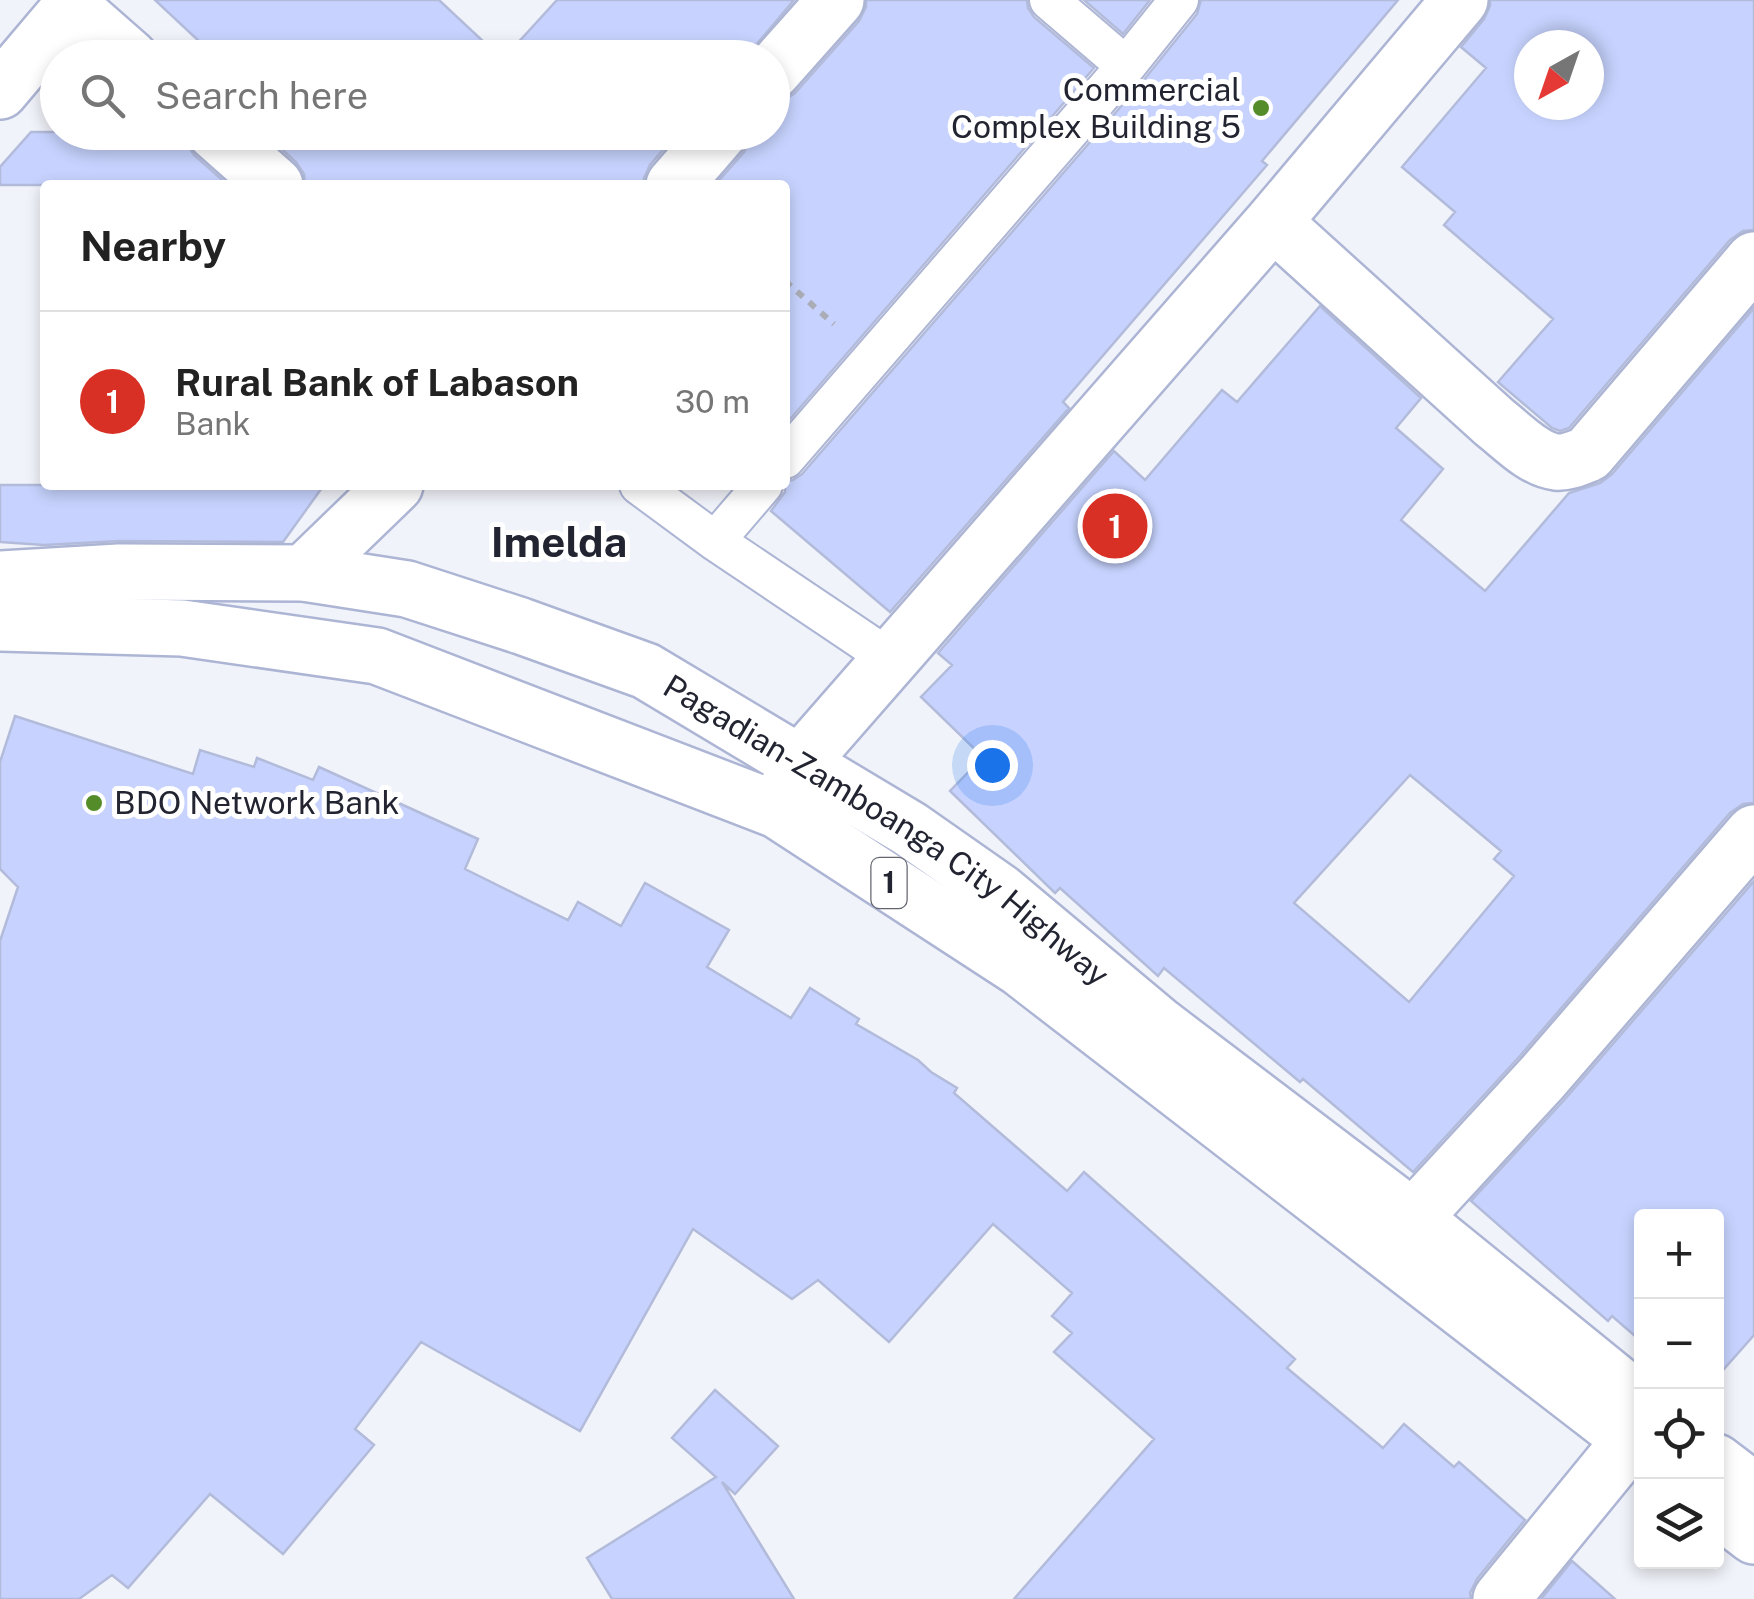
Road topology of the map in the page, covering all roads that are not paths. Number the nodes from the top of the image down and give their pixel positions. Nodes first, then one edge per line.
1 (836, 0) edge
2 (1048, 0) edge
3 (1179, 0) edge
4 (1460, 0) edge
5 (74, 3) edge
6 (43, 40) edge
7 (112, 40) edge
8 (40, 43) edge
9 (790, 52) edge
10 (1126, 66) junction
11 (0, 91) edge
12 (235, 150) edge
13 (704, 150) edge
14 (269, 180) edge
15 (678, 180) edge
16 (1273, 222) junction
17 (1754, 260) edge
18 (790, 453) edge
19 (390, 490) edge
20 (647, 490) edge
21 (759, 490) edge
22 (715, 541) junction
23 (304, 572) junction
24 (0, 580) edge
25 (0, 623) edge
26 (892, 660) junction
27 (788, 787) junction
28 (1754, 833) edge
29 (1414, 1218) junction
30 (1634, 1426) edge
31 (1634, 1427) edge
32 (1634, 1435) edge
33 (1724, 1468) edge
34 (1754, 1491) edge
35 (1724, 1512) edge
36 (1754, 1536) edge
37 (1501, 1599) edge

1 - 9 main road
2 - 10 lane
3 - 10 lane
4 - 16 main road
5 - 6 main road
5 - 7 main road
8 - 11 main road
10 - 18 lane
12 - 14 main road
13 - 15 main road
16 - 17 main road
16 - 26 main road
19 - 23 main road
20 - 22 lane
21 - 22 lane
22 - 26 lane
23 - 24 main road, Pagadian-Zamboanga City Highway / 1
23 - 27 main road, Pagadian-Zamboanga City Highway / 1
25 - 27 main road, Pagadian-Zamboanga City Highway / 1
26 - 27 main road
27 - 29 main road, Pagadian-Zamboanga City Highway / 1
27 - 31 main road, Pagadian-Zamboanga City Highway / 1
28 - 29 main road
29 - 30 main road, Pagadian-Zamboanga City Highway / 1
32 - 37 main road
33 - 34 main road
35 - 36 main road

